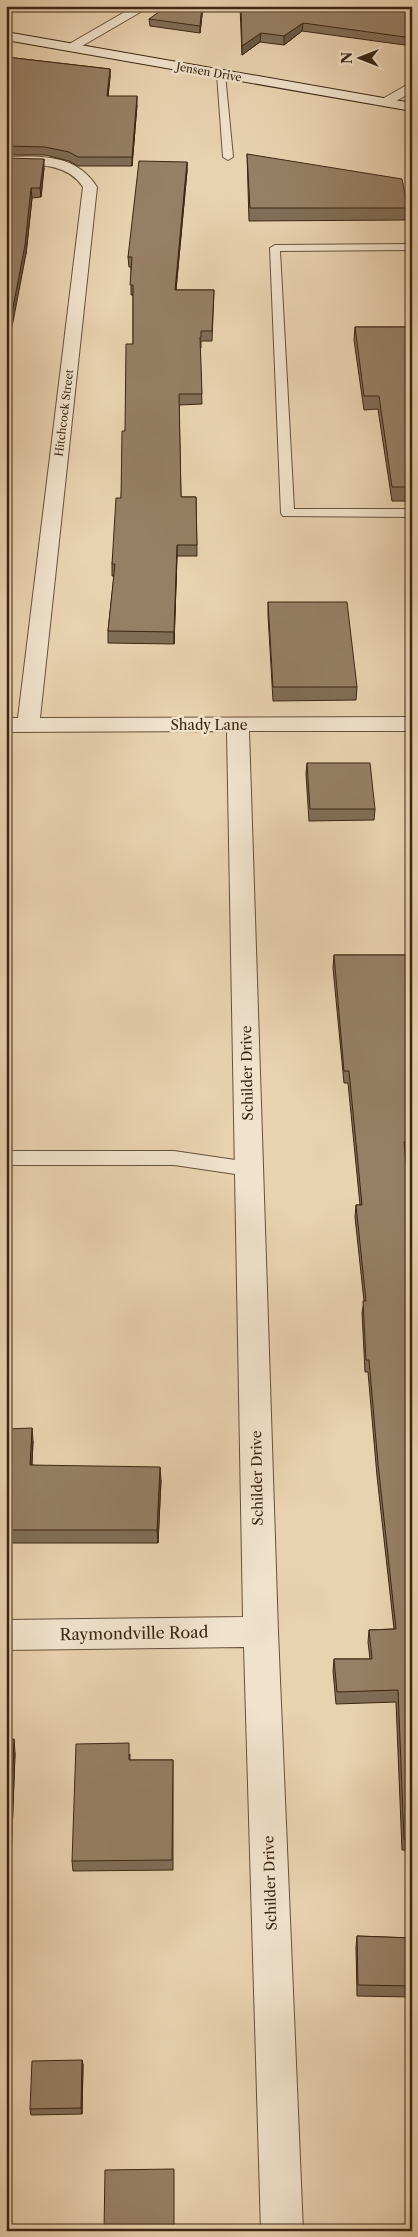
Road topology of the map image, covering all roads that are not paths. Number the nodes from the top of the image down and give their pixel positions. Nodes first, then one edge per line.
1 (145, 6) edge
2 (6, 36) edge
3 (70, 48) junction
4 (222, 74) junction
5 (412, 86) edge
6 (384, 102) junction
7 (412, 107) edge
8 (228, 157) dead end
9 (10, 161) edge
10 (412, 247) edge
11 (412, 513) edge
12 (412, 724) edge
13 (17, 725) edge
14 (238, 725) junction
15 (6, 1158) edge
16 (249, 1169) junction
17 (261, 1632) junction
18 (6, 1634) edge
19 (282, 2231) edge

1 - 3 street
2 - 3 street, Jensen Drive
3 - 4 street, Jensen Drive
4 - 6 street, Jensen Drive
4 - 8 lane
5 - 6 street
6 - 7 street, Jensen Drive
9 - 13 street, Hitchcock Street
10 - 11 lane
12 - 14 street, Shady Lane
13 - 14 street, Shady Lane
14 - 16 street, Schilder Drive
15 - 16 lane
16 - 17 street, Schilder Drive
17 - 18 street, Raymondville Road
17 - 19 street, Schilder Drive

